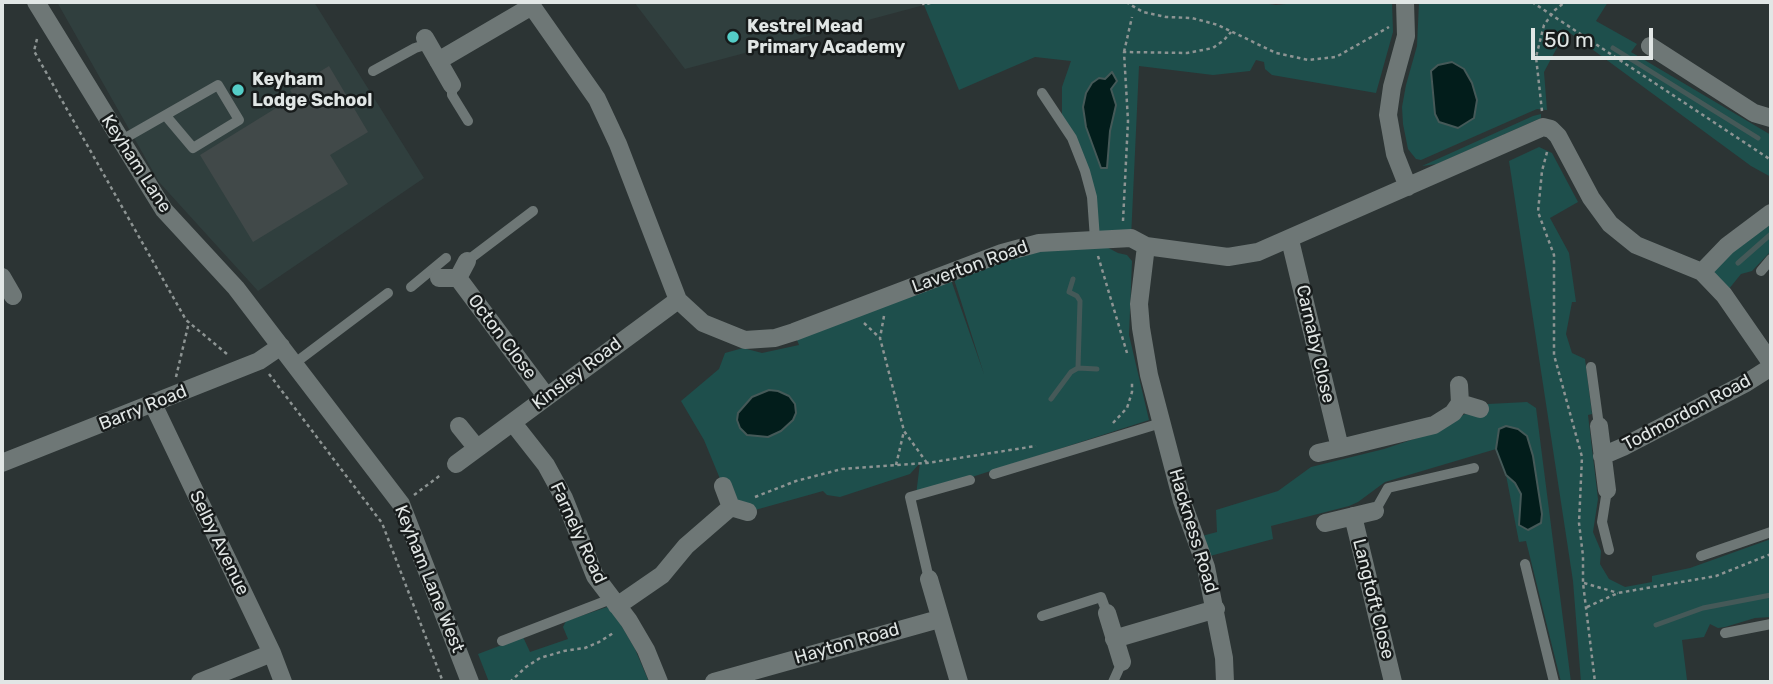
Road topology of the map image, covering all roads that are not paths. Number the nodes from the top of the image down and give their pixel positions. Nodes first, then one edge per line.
1 (36, 2) edge
2 (531, 4) edge
3 (1406, 8) edge
4 (426, 41) joint
5 (1650, 46) dead end
6 (438, 61) junction
7 (373, 71) dead end
8 (452, 85) joint
9 (1042, 93) dead end
10 (166, 116) junction
11 (1771, 118) edge
12 (468, 121) dead end
13 (120, 141) junction
14 (1408, 187) junction
15 (533, 211) dead end
16 (1771, 213) edge
17 (1094, 239) junction
18 (1290, 240) junction
19 (1146, 246) junction
20 (446, 258) dead end
21 (1771, 259) edge
22 (467, 261) joint
23 (1761, 271) dead end
24 (1702, 272) junction
25 (435, 274) junction
26 (2, 277) edge
27 (458, 278) junction
28 (411, 287) dead end
29 (388, 293) dead end
30 (13, 296) dead end
31 (678, 300) junction
32 (281, 346) junction
33 (295, 363) junction
34 (1771, 365) edge
35 (1591, 367) dead end
36 (546, 396) junction
37 (153, 404) junction
38 (1480, 409) dead end
39 (513, 423) junction
40 (1161, 423) junction
41 (459, 426) dead end
42 (1599, 426) joint
43 (476, 447) junction
44 (1340, 448) junction
45 (1318, 453) dead end
46 (1602, 456) junction
47 (2, 464) edge
48 (456, 464) road end
49 (1474, 468) dead end
50 (994, 474) dead end
51 (970, 480) dead end
52 (723, 486) dead end
53 (1606, 490) joint
54 (1375, 511) joint
55 (1353, 516) junction
56 (1325, 523) dead end
57 (1771, 532) edge
58 (1609, 550) dead end
59 (1701, 556) dead end
60 (1525, 564) dead end
61 (929, 579) joint
62 (614, 602) junction
63 (1216, 609) junction
64 (1107, 613) joint
65 (1042, 616) dead end
66 (939, 619) junction
67 (1771, 624) edge
68 (1725, 633) dead end
69 (1114, 639) junction
70 (502, 641) dead end
71 (272, 653) junction
72 (1122, 662) joint
73 (200, 682) edge
74 (283, 682) edge
75 (470, 682) edge
76 (659, 682) edge
77 (714, 682) edge
78 (959, 682) edge
79 (1113, 682) edge
80 (1225, 682) edge
81 (1394, 682) edge
82 (1553, 682) edge

1 - 13 street, Keyham Lane
2 - 6 street
2 - 31 street, Laverton Road
3 - 14 street
4 - 6 street
4 - 7 lane
5 - 11 street
6 - 8 street
8 - 12 lane
9 - 17 lane
10 - 10 lane
10 - 13 lane
13 - 32 street, Keyham Lane
14 - 18 street, Laverton Road
14 - 24 street, Laverton Road
15 - 22 lane
16 - 24 street
17 - 19 street, Laverton Road
17 - 31 street, Laverton Road
18 - 19 street, Laverton Road
18 - 44 street, Carnaby Close
19 - 40 street, Hackness Road
20 - 25 lane
21 - 23 lane
22 - 27 street, Octon Close
24 - 34 street
25 - 27 street, Octon Close
25 - 28 lane
26 - 30 street
27 - 36 street, Octon Close
29 - 33 lane
31 - 36 street, Kinsley Road
32 - 33 street, Keyham Lane West
32 - 37 street, Barry Road
33 - 75 street, Keyham Lane West
34 - 46 street, Todmordon Road
35 - 42 lane
36 - 39 street, Kinsley Road
37 - 47 street, Barry Road
37 - 71 street, Selby Avenue
38 - 44 street
39 - 43 street, Kinsley Road
39 - 62 street, Farnely Road
40 - 50 lane
40 - 63 street, Hackness Road
41 - 43 street
42 - 46 street
43 - 48 street, Kinsley Road
44 - 45 street
46 - 53 street
49 - 54 lane, Langtoft Close
51 - 61 lane
52 - 62 street
53 - 58 lane
54 - 55 street, Langtoft Close
55 - 56 street, Langtoft Close
55 - 81 street, Langtoft Close
57 - 59 lane
60 - 82 lane
61 - 66 street
62 - 70 lane
62 - 76 street, Farnely Road
63 - 69 street
63 - 80 street, Hackness Road
64 - 65 lane
64 - 69 street
66 - 77 street, Hayton Road
66 - 78 street
67 - 68 lane
69 - 72 street
71 - 73 street
71 - 74 street, Selby Avenue
72 - 79 lane

